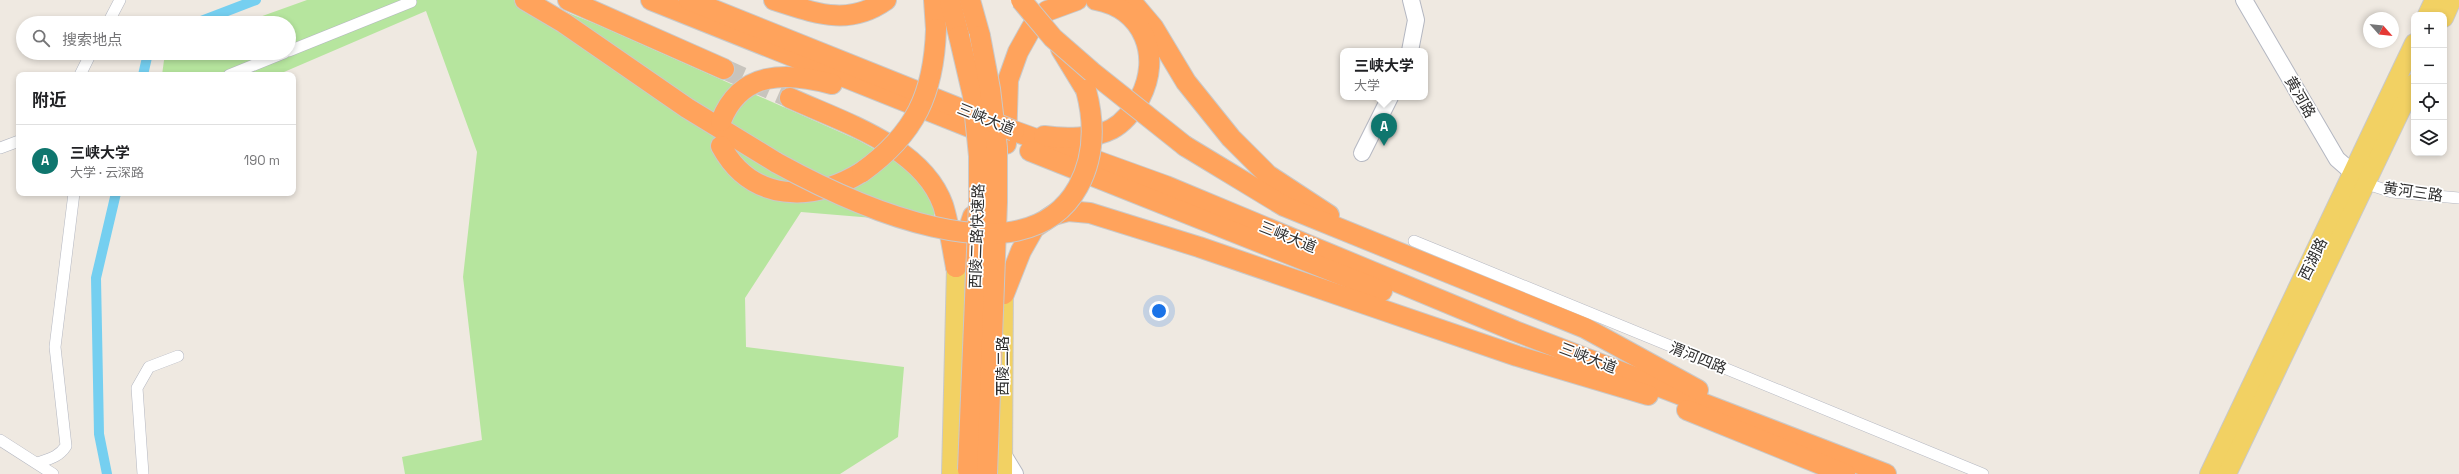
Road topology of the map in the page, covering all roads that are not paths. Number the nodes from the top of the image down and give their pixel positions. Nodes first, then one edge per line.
1 (120, 0) edge
2 (525, 0) edge
3 (568, 0) edge
4 (651, 0) edge
5 (689, 0) edge
6 (774, 0) edge
7 (886, 0) edge
8 (934, 0) edge
9 (950, 0) edge
10 (970, 0) edge
11 (1021, 0) edge
12 (1048, 0) edge
13 (1077, 0) edge
14 (1096, 0) edge
15 (1124, 0) edge
16 (1411, 0) edge
17 (2244, 0) edge
18 (2434, 0) edge
19 (2452, 0) edge
20 (411, 2) dead end
21 (2428, 12) edge
22 (2447, 12) edge
23 (112, 16) edge
24 (1053, 38) junction
25 (296, 48) edge
26 (1411, 48) edge
27 (2412, 48) edge
28 (88, 60) edge
29 (266, 60) edge
30 (724, 69) tunnel mouth
31 (82, 72) edge
32 (236, 72) edge
33 (2413, 84) edge
34 (790, 98) tunnel mouth
35 (1388, 100) edge
36 (939, 117) junction
37 (721, 121) dead end
38 (984, 126) junction
39 (1013, 138) junction
40 (16, 142) edge
41 (721, 146) dead end
42 (0, 148) edge
43 (1362, 153) dead end
44 (2360, 179) junction
45 (74, 196) edge
46 (979, 196) junction
47 (2459, 198) edge
48 (1414, 241) dead end
49 (1374, 244) junction
50 (1004, 258) joint
51 (956, 267) junction
52 (1004, 294) junction
53 (1003, 349) junction
54 (178, 356) dead end
55 (954, 362) junction
56 (1648, 395) junction
57 (1745, 418) junction
58 (0, 440) edge
59 (1004, 456) junction
60 (37, 463) junction
61 (962, 473) edge
62 (53, 474) edge
63 (143, 474) edge
64 (987, 474) edge
65 (1003, 474) edge
66 (1015, 474) edge
67 (1845, 474) edge
68 (1886, 474) edge
69 (1983, 474) edge
70 (2209, 474) edge
71 (2227, 474) edge

1 - 23 street
2 - 24 highway, bridge
3 - 30 highway
4 - 36 highway, 三峡大道
5 - 38 highway, 三峡大道
6 - 7 highway
8 - 41 highway, bridge
9 - 46 highway, 西陵二路快速路, bridge
10 - 64 highway, 西陵二路快速路, bridge
11 - 24 highway, bridge
12 - 46 highway
13 - 50 highway
14 - 39 highway
15 - 49 highway
16 - 26 main road
17 - 44 main road, 黄河路
18 - 21 main road
19 - 22 main road
20 - 25 street
24 - 49 highway, bridge
27 - 44 main road, 西湖路
28 - 31 street
29 - 32 street
33 - 44 main road, 西湖路
34 - 51 highway
35 - 43 main road
36 - 37 highway
36 - 38 highway, 三峡大道
38 - 39 highway, 三峡大道, bridge
39 - 56 highway, 三峡大道
39 - 57 highway, 三峡大道
40 - 42 street
44 - 47 street, 黄河三路
44 - 70 main road, 西湖路
44 - 71 main road, 西湖路
45 - 60 street
46 - 51 highway
46 - 61 highway, 西陵二路快速路, bridge
48 - 69 street, 渭河四路
49 - 57 highway
50 - 52 main road, 西陵二路
51 - 55 main road
52 - 53 main road, 西陵二路
52 - 56 highway
53 - 55 main road
53 - 59 main road, 西陵二路
54 - 63 street
55 - 61 main road
56 - 67 highway, 三峡大道
57 - 68 highway, 三峡大道
58 - 60 street
59 - 65 main road, 西陵二路
59 - 66 main road
60 - 62 street

